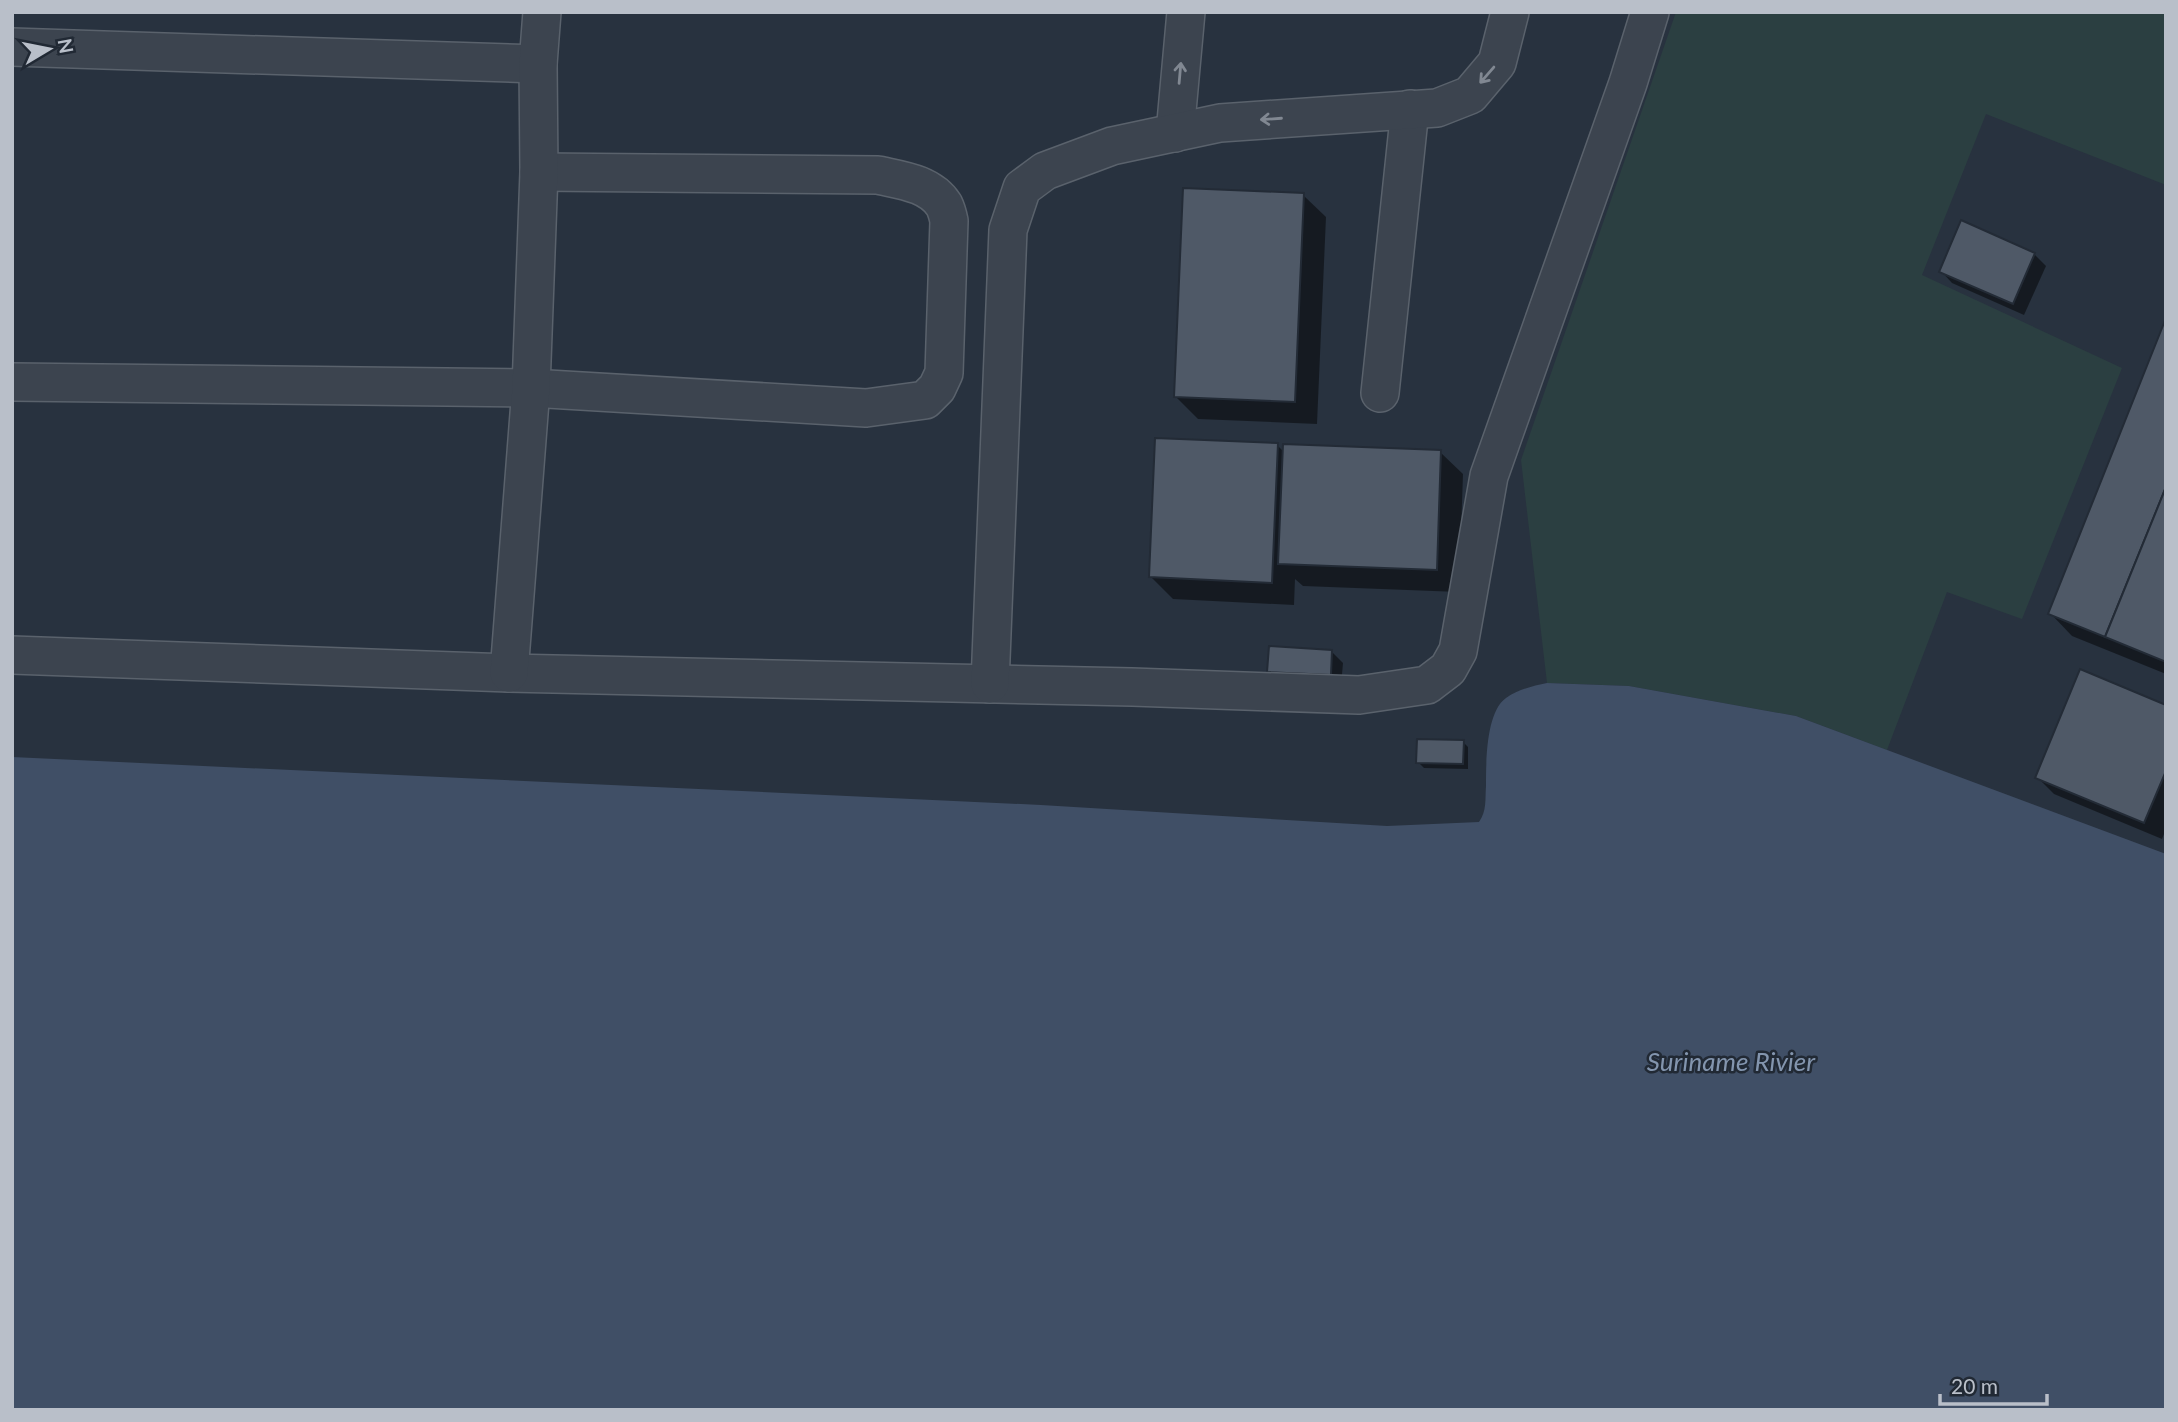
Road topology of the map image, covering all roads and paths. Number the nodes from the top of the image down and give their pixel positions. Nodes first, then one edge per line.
1 (542, 12) edge
2 (1186, 12) edge
3 (1510, 12) edge
4 (1650, 12) edge
5 (12, 47) edge
6 (538, 64) junction
7 (1410, 109) junction
8 (1175, 133) junction
9 (539, 172) junction
10 (12, 382) edge
11 (531, 388) junction
12 (1380, 393) dead end
13 (12, 655) edge
14 (509, 673) junction
15 (990, 684) junction

1 - 6 lane
8 -> 2 lane
3 -> 7 lane
4 - 15 lane
5 - 6 lane
6 - 9 lane
7 -> 8 lane
7 - 12 lane
8 - 15 lane
9 - 11 lane
9 - 11 lane
10 - 11 lane
11 - 14 lane
13 - 14 lane
14 - 15 lane

